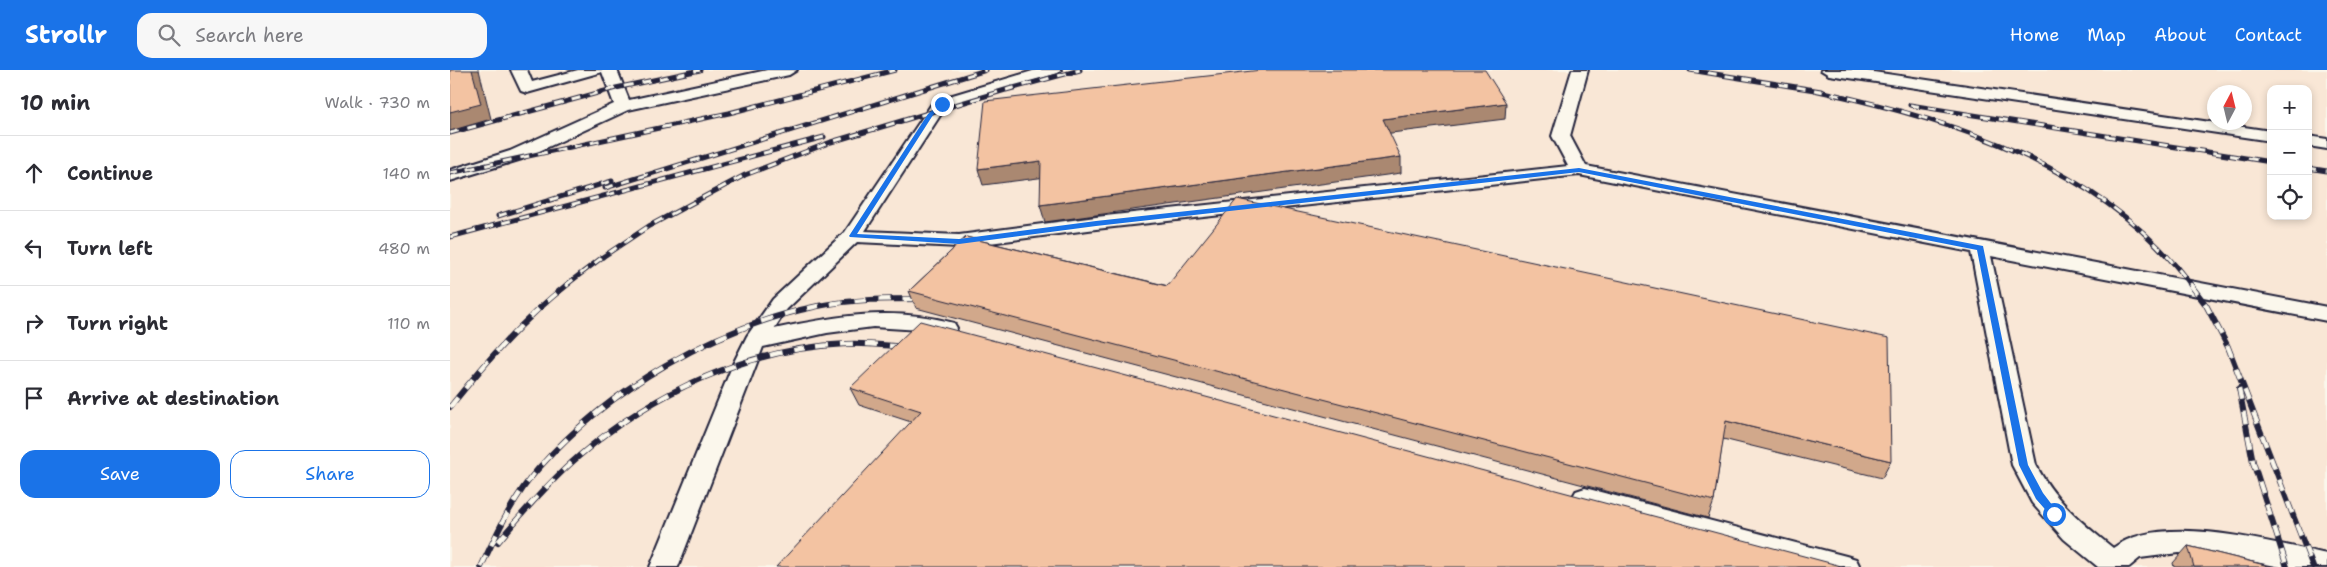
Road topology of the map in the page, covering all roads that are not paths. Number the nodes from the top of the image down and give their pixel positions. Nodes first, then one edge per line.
1 (519, 70) edge
2 (596, 70) edge
3 (609, 70) edge
4 (789, 70) edge
5 (1054, 70) edge
6 (1580, 70) edge
7 (1829, 70) edge
8 (623, 106) junction
9 (2267, 135) edge
10 (2312, 142) edge
11 (2327, 144) edge
12 (1579, 170) junction
13 (450, 176) edge
14 (852, 236) junction
15 (1980, 248) junction
16 (2327, 314) edge
17 (972, 335) edge
18 (755, 341) junction
19 (1568, 493) edge
20 (2115, 565) edge
21 (2327, 565) edge
22 (664, 567) edge
23 (1846, 567) edge

1 - 2 lane
3 - 8 lane
4 - 8 lane
5 - 14 lane
6 - 12 lane
7 - 9 lane
8 - 13 lane
10 - 11 lane
12 - 14 lane
12 - 15 lane
14 - 18 lane
15 - 16 lane
15 - 20 lane
17 - 18 lane
18 - 22 lane
19 - 23 lane
20 - 21 lane

